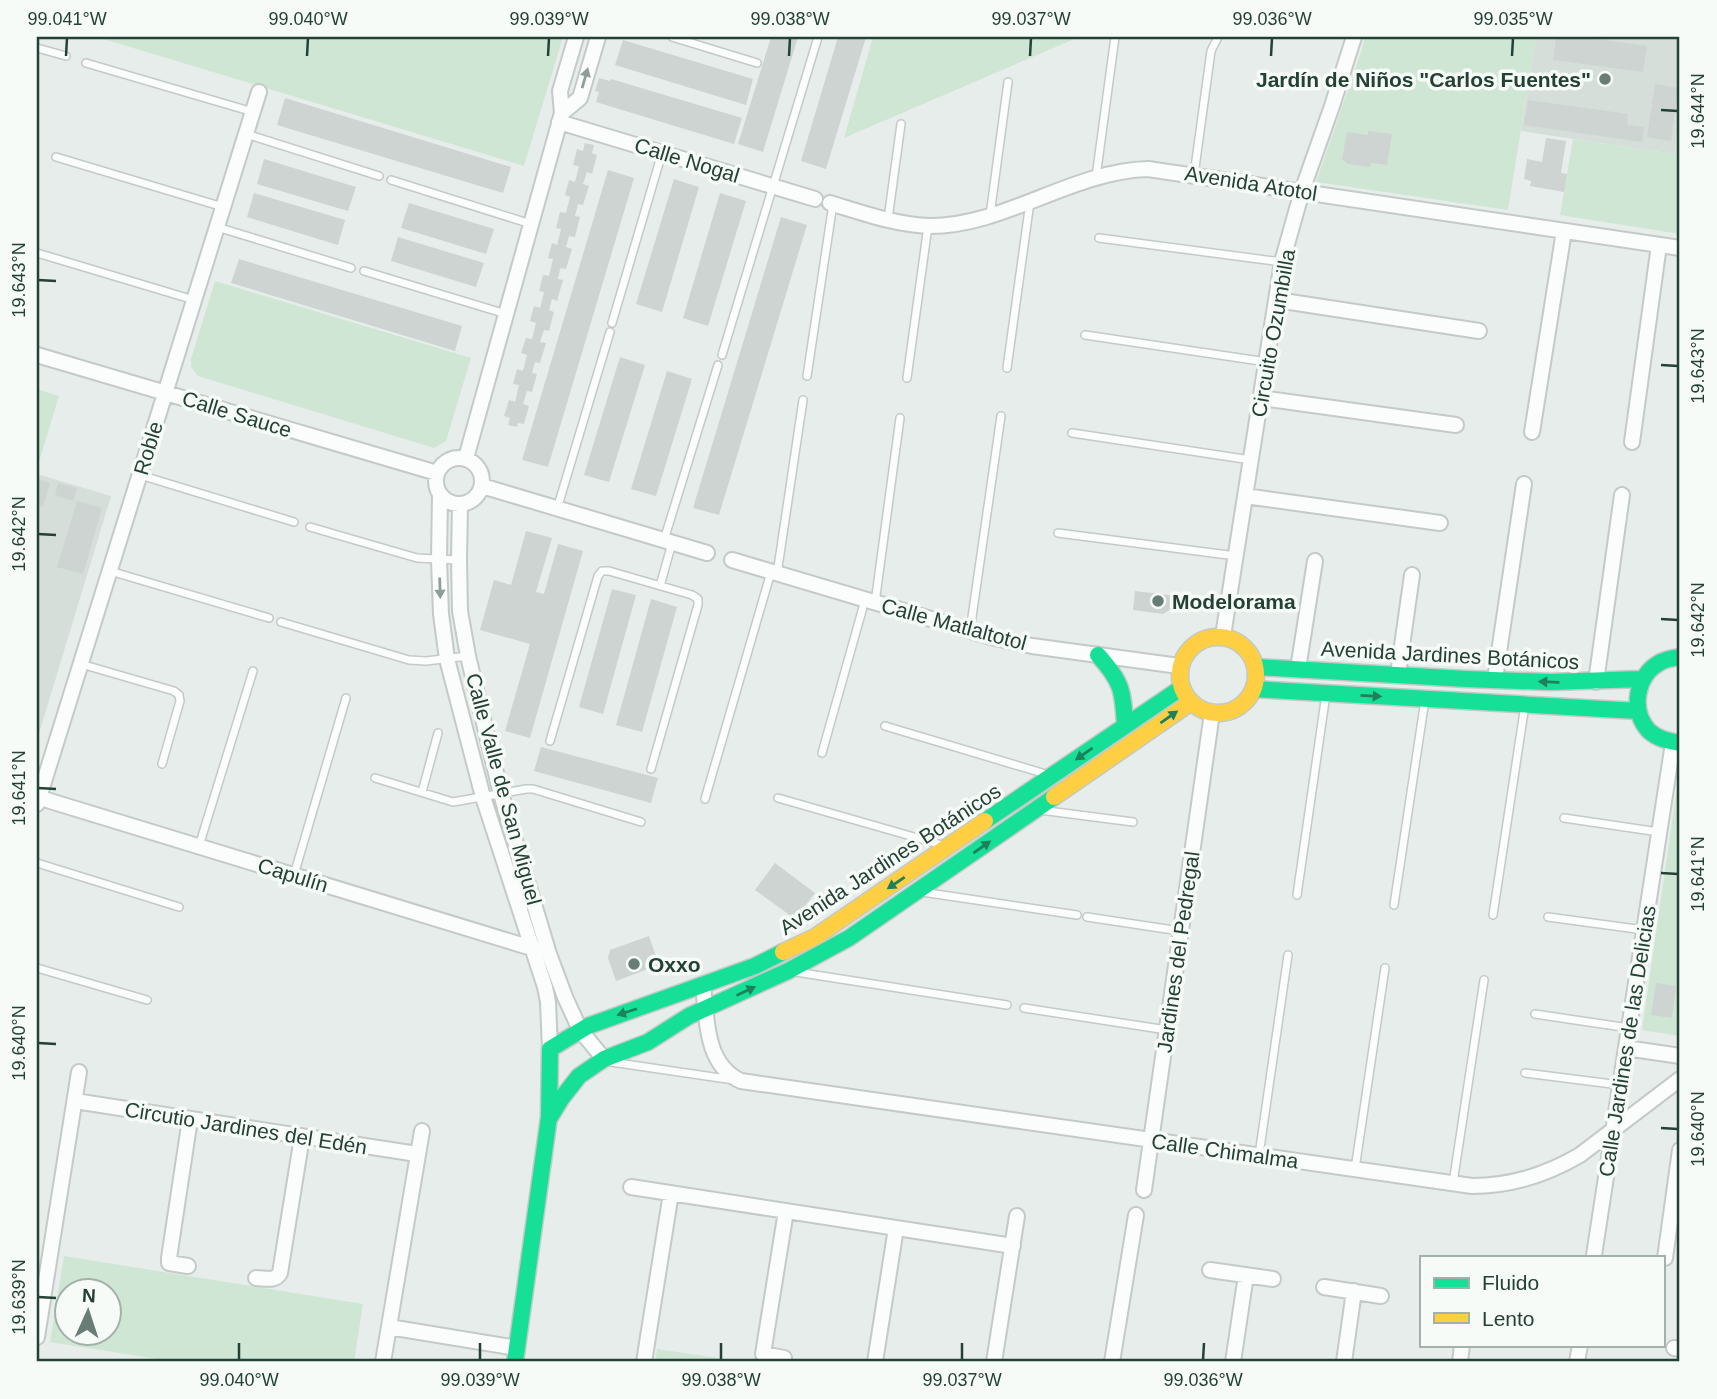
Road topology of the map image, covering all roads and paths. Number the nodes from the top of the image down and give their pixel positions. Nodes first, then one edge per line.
1 (576, 37) edge
2 (598, 37) edge
3 (672, 37) edge
4 (818, 37) edge
5 (1115, 37) edge
6 (1218, 37) edge
7 (1354, 37) edge
8 (37, 48) edge
9 (66, 57) dead end
10 (86, 63) dead end
11 (757, 63) dead end
12 (1008, 82) dead end
13 (259, 92) dead end
14 (253, 112) junction
15 (561, 117) junction
16 (901, 124) dead end
17 (246, 134) junction
18 (662, 153) junction
19 (55, 157) dead end
20 (1194, 175) junction
21 (379, 176) dead end
22 (1096, 177) junction
23 (391, 180) dead end
24 (774, 186) junction
25 (1302, 191) junction
26 (815, 199) dead end
27 (1031, 201) junction
28 (832, 204) joint
29 (223, 207) junction
30 (990, 215) junction
31 (888, 220) junction
32 (531, 224) junction
33 (928, 226) junction
34 (217, 227) junction
35 (1564, 231) junction
36 (1099, 238) dead end
37 (1658, 245) junction
38 (1680, 248) edge
39 (37, 253) edge
40 (1282, 262) junction
41 (351, 268) dead end
42 (363, 271) dead end
43 (194, 300) junction
44 (1276, 300) junction
45 (506, 314) junction
46 (1479, 331) dead end
47 (1086, 335) dead end
48 (37, 355) edge
49 (722, 355) dead end
50 (1267, 362) junction
51 (719, 365) dead end
52 (1007, 368) dead end
53 (807, 376) dead end
54 (907, 378) dead end
55 (165, 393) junction
56 (1261, 398) junction
57 (803, 400) dead end
58 (1002, 416) dead end
59 (900, 418) dead end
60 (1456, 425) dead end
61 (1532, 432) dead end
62 (1072, 433) dead end
63 (1632, 442) dead end
64 (466, 458) junction
65 (1251, 460) junction
66 (437, 473) junction
67 (140, 475) junction
68 (1524, 484) dead end
69 (482, 486) junction
70 (440, 495) junction
71 (1622, 495) dead end
72 (1245, 496) junction
73 (460, 504) junction
74 (557, 509) junction
75 (294, 522) dead end
76 (1440, 523) dead end
77 (310, 527) dead end
78 (1058, 533) dead end
79 (668, 542) junction
80 (707, 553) dead end
81 (1236, 556) junction
82 (439, 560) junction
83 (458, 560) junction
84 (732, 561) dead end
85 (1315, 561) dead end
86 (110, 571) junction
87 (774, 573) junction
88 (1412, 575) dead end
89 (660, 586) junction
90 (870, 601) junction
91 (270, 618) dead end
92 (281, 622) dead end
93 (970, 631) junction
94 (1223, 636) junction
95 (1098, 655) junction
96 (468, 656) junction
97 (1680, 657) edge
98 (447, 659) junction
99 (81, 664) junction
100 (1180, 666) junction
101 (1256, 667) junction
102 (1298, 669) junction
103 (253, 671) dead end
104 (1398, 674) junction
105 (1494, 679) junction
106 (1641, 679) junction
107 (1596, 682) junction
108 (1181, 688) junction
109 (1254, 689) junction
110 (1326, 693) junction
111 (345, 698) dead end
112 (1425, 699) junction
113 (1190, 702) junction
114 (1525, 705) junction
115 (1638, 711) junction
116 (1212, 713) junction
117 (885, 726) dead end
118 (1125, 726) junction
119 (438, 733) dead end
120 (550, 741) dead end
121 (1676, 743) edge
122 (822, 753) dead end
123 (162, 764) dead end
124 (651, 769) dead end
125 (1053, 776) junction
126 (375, 778) dead end
127 (422, 793) junction
128 (501, 794) junction
129 (483, 797) junction
130 (778, 798) dead end
131 (705, 799) dead end
132 (37, 800) edge
133 (1036, 809) junction
134 (1564, 817) dead end
135 (641, 822) dead end
136 (1133, 822) dead end
137 (1659, 832) junction
138 (199, 847) junction
139 (948, 847) junction
140 (37, 863) edge
141 (294, 876) junction
142 (918, 891) junction
143 (1297, 895) dead end
144 (1394, 905) dead end
145 (179, 907) dead end
146 (1077, 915) dead end
147 (1493, 915) dead end
148 (1087, 917) dead end
149 (1548, 917) dead end
150 (1644, 930) junction
151 (1181, 931) junction
152 (531, 948) junction
153 (549, 954) junction
154 (1288, 955) dead end
155 (37, 968) edge
156 (1385, 968) dead end
157 (788, 971) junction
158 (1483, 980) dead end
159 (703, 986) junction
160 (565, 997) junction
161 (667, 998) junction
162 (147, 1000) dead end
163 (548, 1002) junction
164 (1007, 1005) dead end
165 (1024, 1008) dead end
166 (706, 1009) junction
167 (1535, 1014) dead end
168 (671, 1027) junction
169 (1629, 1028) junction
170 (580, 1030) junction
171 (1167, 1030) junction
172 (1626, 1048) junction
173 (550, 1049) junction
174 (1680, 1056) edge
175 (604, 1059) junction
176 (79, 1072) dead end
177 (1525, 1073) dead end
178 (1680, 1079) edge
179 (741, 1082) junction
180 (1620, 1085) junction
181 (75, 1101) junction
182 (549, 1117) junction
183 (190, 1119) junction
184 (1613, 1129) junction
185 (422, 1131) dead end
186 (302, 1136) junction
187 (1152, 1140) junction
188 (1680, 1150) edge
189 (417, 1154) junction
190 (1259, 1155) junction
191 (1355, 1169) junction
192 (1453, 1183) junction
193 (631, 1187) dead end
194 (1144, 1190) dead end
195 (671, 1193) junction
196 (786, 1211) junction
197 (1136, 1215) dead end
198 (1017, 1216) dead end
199 (896, 1228) junction
200 (1013, 1246) junction
201 (1594, 1255) dead end
202 (1665, 1258) dead end
203 (188, 1266) dead end
204 (1210, 1270) dead end
205 (1246, 1275) junction
206 (256, 1278) dead end
207 (1273, 1279) dead end
208 (1324, 1287) dead end
209 (1354, 1291) junction
210 (1381, 1296) dead end
211 (389, 1327) junction
212 (37, 1331) edge
213 (516, 1355) edge
214 (784, 1358) dead end
215 (383, 1362) edge
216 (644, 1362) edge
217 (875, 1362) edge
218 (994, 1362) edge
219 (1112, 1362) edge
220 (1233, 1362) edge
221 (1344, 1362) edge

1 - 15 street
15 -> 2 street
3 - 11 lane
4 - 24 lane
5 - 22 lane
6 - 20 lane
7 - 25 street, Circuito Ozumbilla
8 - 9 lane
10 - 14 lane
12 - 30 lane
13 - 14 street, Roble
14 - 17 street, Roble
15 - 18 street, Calle Nogal
15 - 32 street
16 - 31 lane
17 - 21 lane
17 - 29 street, Roble
18 - 24 street, Calle Nogal
18 - 74 lane
19 - 29 lane
20 - 22 street, Avenida Atotol
20 - 25 street, Avenida Atotol
22 - 27 street, Avenida Atotol
23 - 32 lane
24 - 26 street, Calle Nogal
24 - 49 lane
25 - 35 street, Avenida Atotol
25 - 40 street, Circuito Ozumbilla
27 - 30 street, Avenida Atotol
27 - 52 lane
28 - 31 street, Avenida Atotol
28 - 53 lane
29 - 34 street, Roble
30 - 33 street, Avenida Atotol
31 - 33 street, Avenida Atotol
32 - 45 street
33 - 54 lane
34 - 41 lane
34 - 43 street, Roble
35 - 37 street, Avenida Atotol
35 - 61 street
36 - 40 lane
37 - 38 street, Avenida Atotol
37 - 63 street
39 - 43 lane
40 - 44 street, Circuito Ozumbilla
42 - 45 lane
43 - 55 street, Roble
44 - 46 street
44 - 50 street, Circuito Ozumbilla
45 - 64 street
47 - 50 lane
48 - 55 street, Calle Sauce
50 - 56 street, Circuito Ozumbilla
51 - 79 lane
55 - 66 street, Calle Sauce
55 - 67 street, Roble
56 - 60 street
56 - 65 street, Circuito Ozumbilla
57 - 87 lane
58 - 93 lane
59 - 90 lane
62 - 65 lane
64 - 66 street
64 - 69 street
65 - 72 street, Circuito Ozumbilla
66 - 70 street
67 - 75 lane
67 - 86 street, Roble
68 - 105 street
69 - 73 street
69 - 74 street
70 - 73 street
70 - 82 street, Calle Valle de San Miguel
71 - 107 street
72 - 76 street
72 - 81 street, Circuito Ozumbilla
73 - 83 street, Calle Valle de San Miguel
74 - 79 street
77 - 82 lane
78 - 81 lane
79 - 80 street
79 - 89 lane
81 - 94 street, Circuito Ozumbilla
82 - 83 lane
82 -> 98 street, Calle Valle de San Miguel
83 - 96 street, Calle Valle de San Miguel
84 - 87 street, Calle Matlaltotol
85 - 102 street
86 - 91 lane
86 - 99 street, Roble
87 - 90 street, Calle Matlaltotol
87 - 131 lane
88 - 104 street
89 - 120 lane
89 - 124 lane
90 - 93 street, Calle Matlaltotol
90 - 122 lane
92 - 98 lane
93 - 95 street, Calle Matlaltotol
94 - 100 street
94 - 101 street
95 - 100 street, Calle Matlaltotol
95 - 118 street
96 - 98 lane
96 - 128 street, Calle Valle de San Miguel
97 - 106 street
98 - 129 street, Calle Valle de San Miguel
99 - 123 lane
99 - 132 street, Roble
100 - 108 street
101 - 102 street, Avenida Jardines Botánicos
101 - 109 street
102 - 104 street, Avenida Jardines Botánicos
103 - 138 lane
104 - 105 street, Avenida Jardines Botánicos
107 -> 105 street, Avenida Jardines Botánicos
106 - 107 street, Avenida Jardines Botánicos
106 - 115 street
108 - 113 street
108 - 118 street, Avenida Jardines Botánicos
109 - 110 street
109 - 116 street
110 -> 112 street
110 - 143 lane
111 - 141 lane
112 - 114 street
112 - 144 lane
113 - 116 street
133 -> 113 street, Avenida Jardines Botánicos
114 - 115 street
114 - 147 lane
115 - 121 street
116 - 151 street, Jardines del Pedregal
117 - 125 lane
118 -> 125 street, Avenida Jardines Botánicos
119 - 127 lane
121 - 137 street, Calle Jardines de las Delicias
125 - 139 street, Avenida Jardines Botánicos
126 - 127 lane
127 - 129 lane
128 - 129 lane
128 - 135 lane
128 - 153 street, Calle Valle de San Miguel
129 - 152 street, Calle Valle de San Miguel
130 - 139 lane
132 - 138 street, Capulín
133 - 136 lane
142 -> 133 street, Avenida Jardines Botánicos
134 - 137 lane
137 - 150 street, Calle Jardines de las Delicias
138 - 141 street, Capulín
139 -> 159 street, Avenida Jardines Botánicos
140 - 145 lane
141 - 152 street, Capulín
142 - 146 lane
142 - 157 street, Avenida Jardines Botánicos
148 - 151 lane
149 - 150 lane
150 - 169 street, Calle Jardines de las Delicias
151 - 171 street, Jardines del Pedregal
152 - 153 street, Capulín
152 - 163 street, Calle Valle de San Miguel
153 - 160 street, Calle Valle de San Miguel
154 - 190 lane
155 - 162 lane
156 - 191 lane
157 - 164 lane
166 -> 157 street, Avenida Jardines Botánicos
158 - 192 lane
159 - 161 street, Avenida Jardines Botánicos
159 - 166 street
160 - 163 lane
160 - 170 street, Calle Valle de San Miguel
161 - 168 street
161 -> 170 street, Avenida Jardines Botánicos
163 - 173 street, Calle Valle de San Miguel
165 - 171 lane
166 - 168 street, Avenida Jardines Botánicos
166 - 179 street
167 - 169 lane
168 - 175 street, Avenida Jardines Botánicos
169 - 172 street, Calle Jardines de las Delicias
170 - 173 street, Avenida Jardines Botánicos
170 - 175 street, Calle Valle de San Miguel
171 - 187 street, Jardines del Pedregal
172 - 174 street
172 - 180 street, Calle Jardines de las Delicias
173 - 182 street, Avenida Jardines Botánicos
175 - 179 lane, Calle Chimalma
175 - 182 street, Avenida Jardines Botánicos
176 - 181 street
177 - 180 lane
178 - 184 street, Calle Chimalma
179 - 187 street, Calle Chimalma
180 - 184 street, Calle Jardines de las Delicias
181 - 183 street, Circutio Jardines del Edén
181 - 212 street
182 - 213 street, Avenida Jardines Botánicos
183 - 186 street, Circutio Jardines del Edén
183 - 203 street
184 - 192 street, Calle Chimalma
184 - 201 street, Calle Jardines de las Delicias
185 - 189 street
186 - 189 street, Circutio Jardines del Edén
186 - 206 street
187 - 190 street, Calle Chimalma
187 - 194 street, Jardines del Pedregal
188 - 202 street
189 - 211 street
190 - 191 street, Calle Chimalma
191 - 192 street, Calle Chimalma
193 - 195 street
195 - 196 street
195 - 216 street
196 - 199 street
196 - 214 street
197 - 219 street
198 - 200 street
199 - 200 street
199 - 217 street
200 - 218 street
204 - 205 street
205 - 207 street
205 - 220 street
208 - 209 street
209 - 210 street
209 - 221 street
211 - 213 street
211 - 215 street

